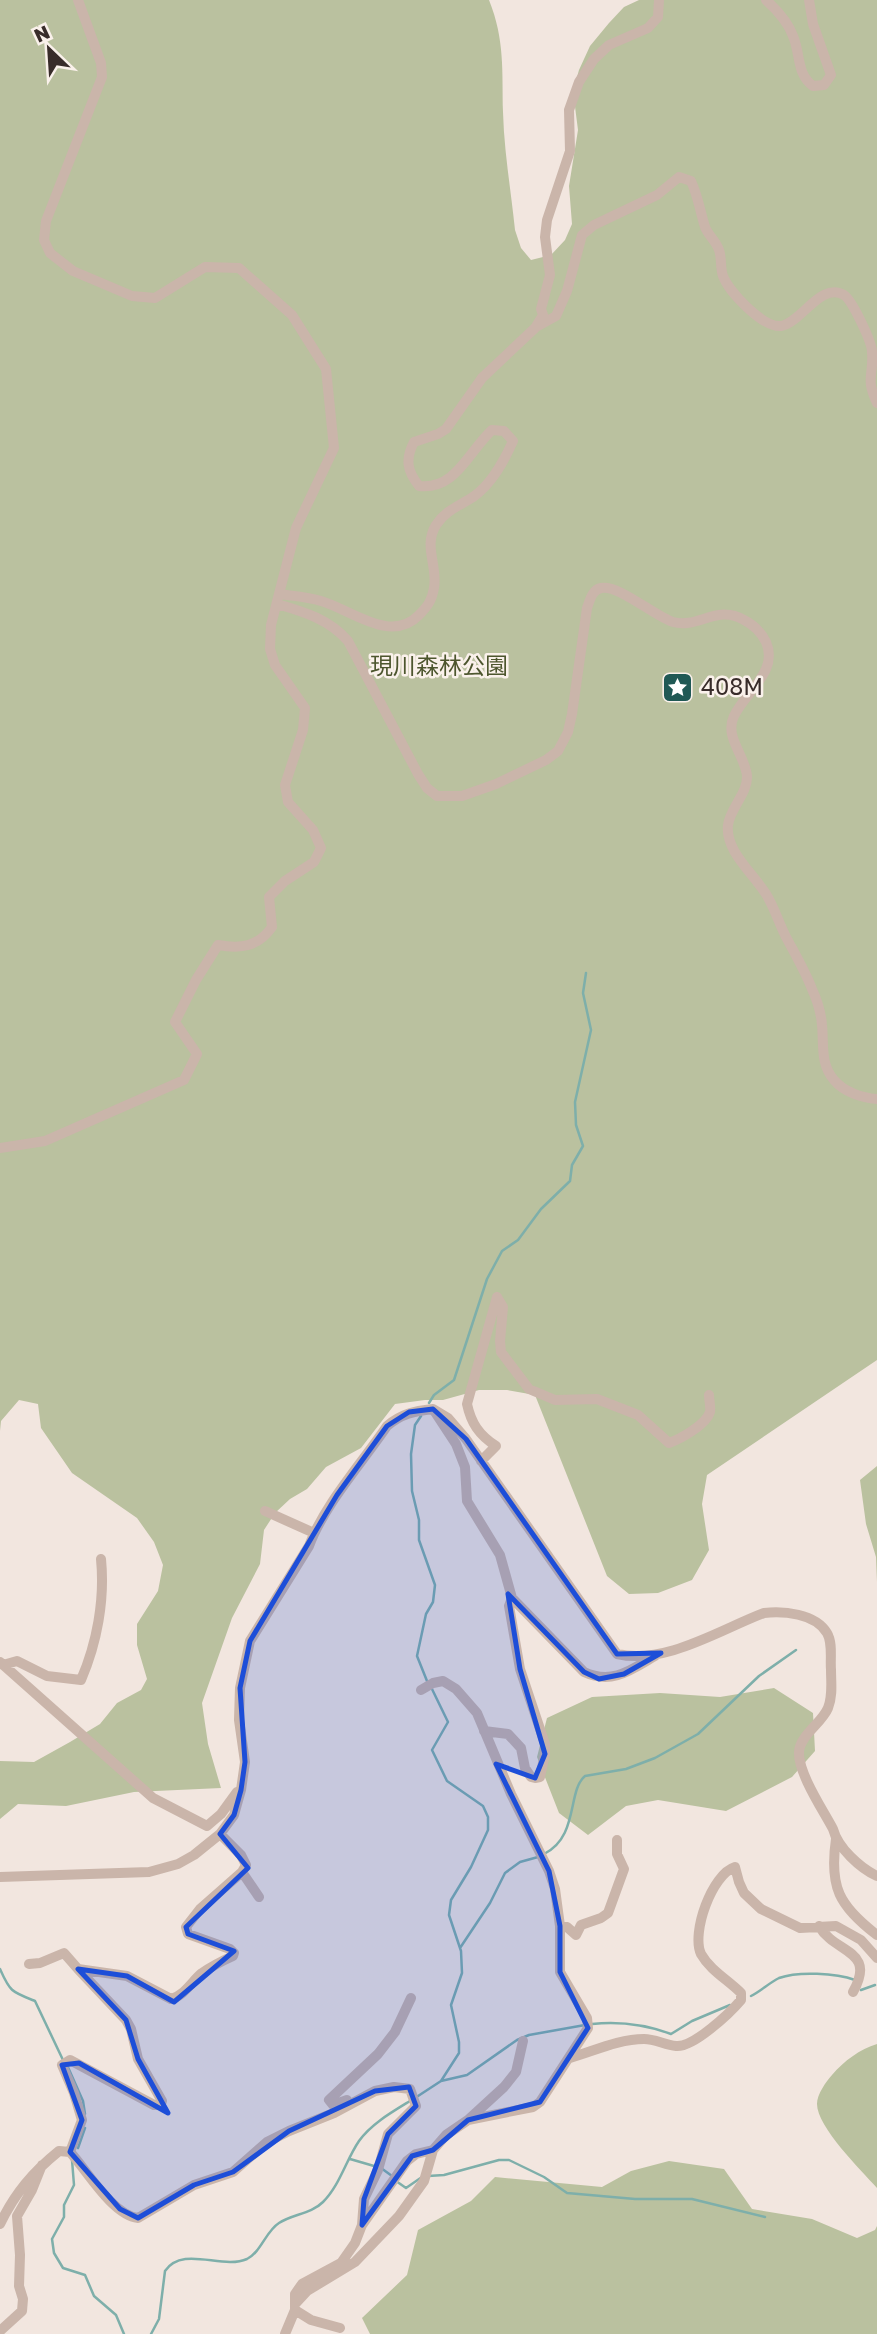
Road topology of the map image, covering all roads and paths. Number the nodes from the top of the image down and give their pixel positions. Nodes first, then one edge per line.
1 (78, 0) edge
2 (659, 0) edge
3 (766, 0) edge
4 (809, 0) edge
5 (535, 328) junction
6 (877, 404) edge
7 (278, 599) junction
8 (877, 1099) edge
9 (0, 1148) edge
10 (709, 1395) dead end
11 (433, 1409) junction
12 (481, 1461) junction
13 (265, 1511) dead end
14 (314, 1533) junction
15 (101, 1559) dead end
16 (512, 1598) junction
17 (661, 1653) junction
18 (2, 1664) edge
19 (427, 1687) dead end
20 (484, 1731) junction
21 (241, 1790) junction
22 (220, 1834) junction
23 (836, 1839) junction
24 (617, 1840) dead end
25 (242, 1872) junction
26 (877, 1876) edge
27 (0, 1877) edge
28 (259, 1897) dead end
29 (560, 1926) junction
30 (819, 1926) junction
31 (877, 1935) edge
32 (877, 1958) edge
33 (29, 1964) dead end
34 (78, 1969) junction
35 (853, 1992) dead end
36 (411, 1998) dead end
37 (523, 2041) dead end
38 (570, 2058) junction
39 (375, 2091) junction
40 (468, 2120) junction
41 (433, 2150) junction
42 (70, 2152) junction
43 (43, 2165) junction
44 (0, 2224) edge
45 (362, 2225) junction
46 (295, 2307) junction
47 (340, 2328) dead end
48 (0, 2331) edge
49 (285, 2334) edge

1 - 7 street
2 - 5 street
3 - 4 street
5 - 6 street
5 - 7 street
7 - 8 street
7 - 9 street
10 - 12 street
11 - 12 street
11 - 14 street
11 - 16 street
12 - 17 street
13 - 14 street
14 - 21 street
15 - 18 street
16 - 17 street
16 - 20 street
17 - 23 street
18 - 21 street
19 - 20 street
20 - 29 street
21 - 22 street
22 - 25 street
22 - 27 street
23 - 26 street
23 - 31 street
24 - 29 street
25 - 28 street
25 - 34 street
29 - 38 street
30 - 32 street
30 - 35 street
30 - 38 street
33 - 34 street
34 - 42 street
36 - 39 street
37 - 40 street
38 - 40 street
39 - 42 street
39 - 45 street
40 - 41 street
41 - 45 street
41 - 46 street
42 - 43 street
43 - 44 street
43 - 48 street
45 - 46 street
46 - 47 street
46 - 49 street

